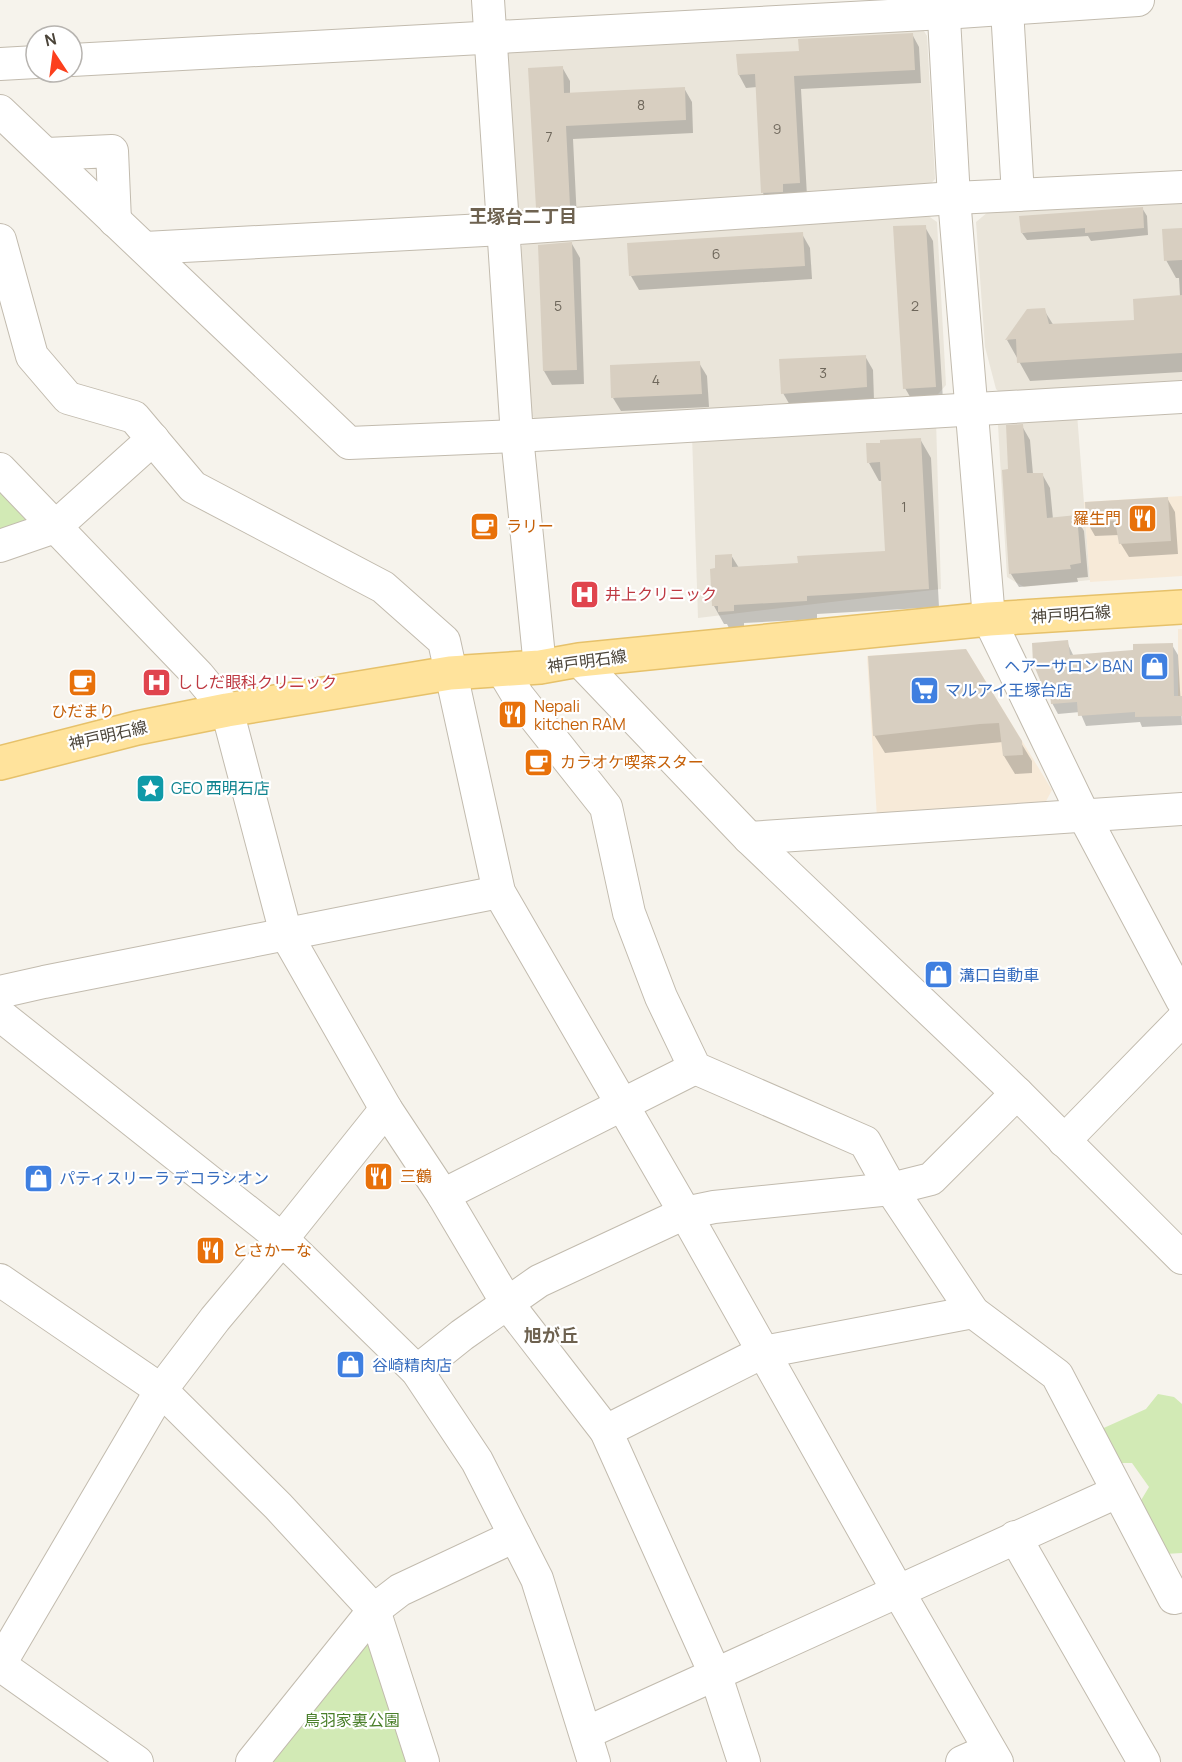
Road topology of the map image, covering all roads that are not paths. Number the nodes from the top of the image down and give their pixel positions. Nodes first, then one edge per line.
1 (488, 0) edge
2 (1138, 0) edge
3 (943, 6) edge
4 (1007, 9) junction
5 (490, 38) junction
6 (84, 59) edge
7 (24, 63) edge
8 (0, 64) edge
9 (0, 111) edge
10 (47, 154) junction
11 (1182, 187) edge
12 (1018, 195) junction
13 (954, 198) junction
14 (115, 221) junction
15 (502, 229) junction
16 (0, 240) edge
17 (145, 248) junction
18 (1182, 398) edge
19 (970, 411) junction
20 (517, 436) junction
21 (153, 439) junction
22 (0, 469) edge
23 (55, 527) junction
24 (0, 546) edge
25 (1182, 607) edge
26 (989, 619) junction
27 (579, 660) junction
28 (540, 667) junction
29 (503, 671) junction
30 (450, 674) junction
31 (227, 711) junction
32 (0, 763) edge
33 (1182, 809) edge
34 (1083, 814) junction
35 (748, 838) junction
36 (499, 892) junction
37 (286, 934) junction
38 (0, 992) edge
39 (1182, 1000) edge
40 (0, 1015) edge
41 (1182, 1020) edge
42 (695, 1068) junction
43 (1017, 1093) junction
44 (623, 1104) junction
45 (386, 1109) junction
46 (1064, 1141) junction
47 (891, 1189) junction
48 (443, 1195) junction
49 (685, 1213) junction
50 (282, 1239) junction
51 (1182, 1258) edge
52 (0, 1280) edge
53 (507, 1303) junction
54 (973, 1312) junction
55 (763, 1352) junction
56 (417, 1371) junction
57 (160, 1390) junction
58 (606, 1431) junction
59 (1117, 1491) junction
60 (515, 1536) junction
61 (1015, 1537) junction
62 (898, 1592) junction
63 (1182, 1596) edge
64 (374, 1610) junction
65 (0, 1664) edge
66 (716, 1676) junction
67 (590, 1748) edge
68 (983, 1758) edge
69 (137, 1762) edge
70 (252, 1762) edge
71 (423, 1762) edge
72 (744, 1762) edge
73 (1144, 1762) edge

1 - 5 street
2 - 4 street
3 - 4 street
3 - 5 street
3 - 13 street
4 - 12 street
5 - 6 street
5 - 15 street
7 - 8 street
9 - 10 street
10 - 14 street
10 - 14 street
11 - 12 street
12 - 13 street
13 - 15 street
13 - 19 street
14 - 17 street
15 - 17 street
15 - 20 street
16 - 21 street
17 - 20 street
18 - 19 street
19 - 20 street
19 - 26 street
20 - 28 street
21 - 23 street
21 - 30 street
22 - 23 street
23 - 24 street
23 - 31 street
25 - 26 main road, 神戸明石線
26 - 27 main road, 神戸明石線
26 - 34 street
27 - 28 main road, 神戸明石線
27 - 35 street
28 - 29 main road, 神戸明石線
29 - 30 main road, 神戸明石線
29 - 42 street
30 - 31 main road, 神戸明石線
30 - 36 street
31 - 32 main road, 神戸明石線
31 - 37 street
33 - 34 street
34 - 35 street
34 - 39 street
35 - 43 street
36 - 37 street
36 - 44 street
37 - 38 street
37 - 45 street
40 - 50 street
41 - 46 street
42 - 44 street
42 - 47 street
43 - 46 street
43 - 47 street
44 - 48 street
44 - 49 street
45 - 48 street
45 - 50 street
46 - 51 street
47 - 49 street
47 - 54 street
48 - 53 street
49 - 53 street
49 - 55 street
50 - 56 street
50 - 57 street
52 - 57 street
53 - 56 street
53 - 58 street
54 - 55 street
54 - 59 street
55 - 58 street
55 - 62 street
56 - 60 street
57 - 64 street
57 - 65 street
58 - 66 street
59 - 61 street
59 - 63 street
60 - 64 street
60 - 67 street
61 - 62 street
61 - 73 street
62 - 66 street
62 - 68 street
64 - 70 street
64 - 71 street
65 - 69 street
66 - 67 street
66 - 72 street

